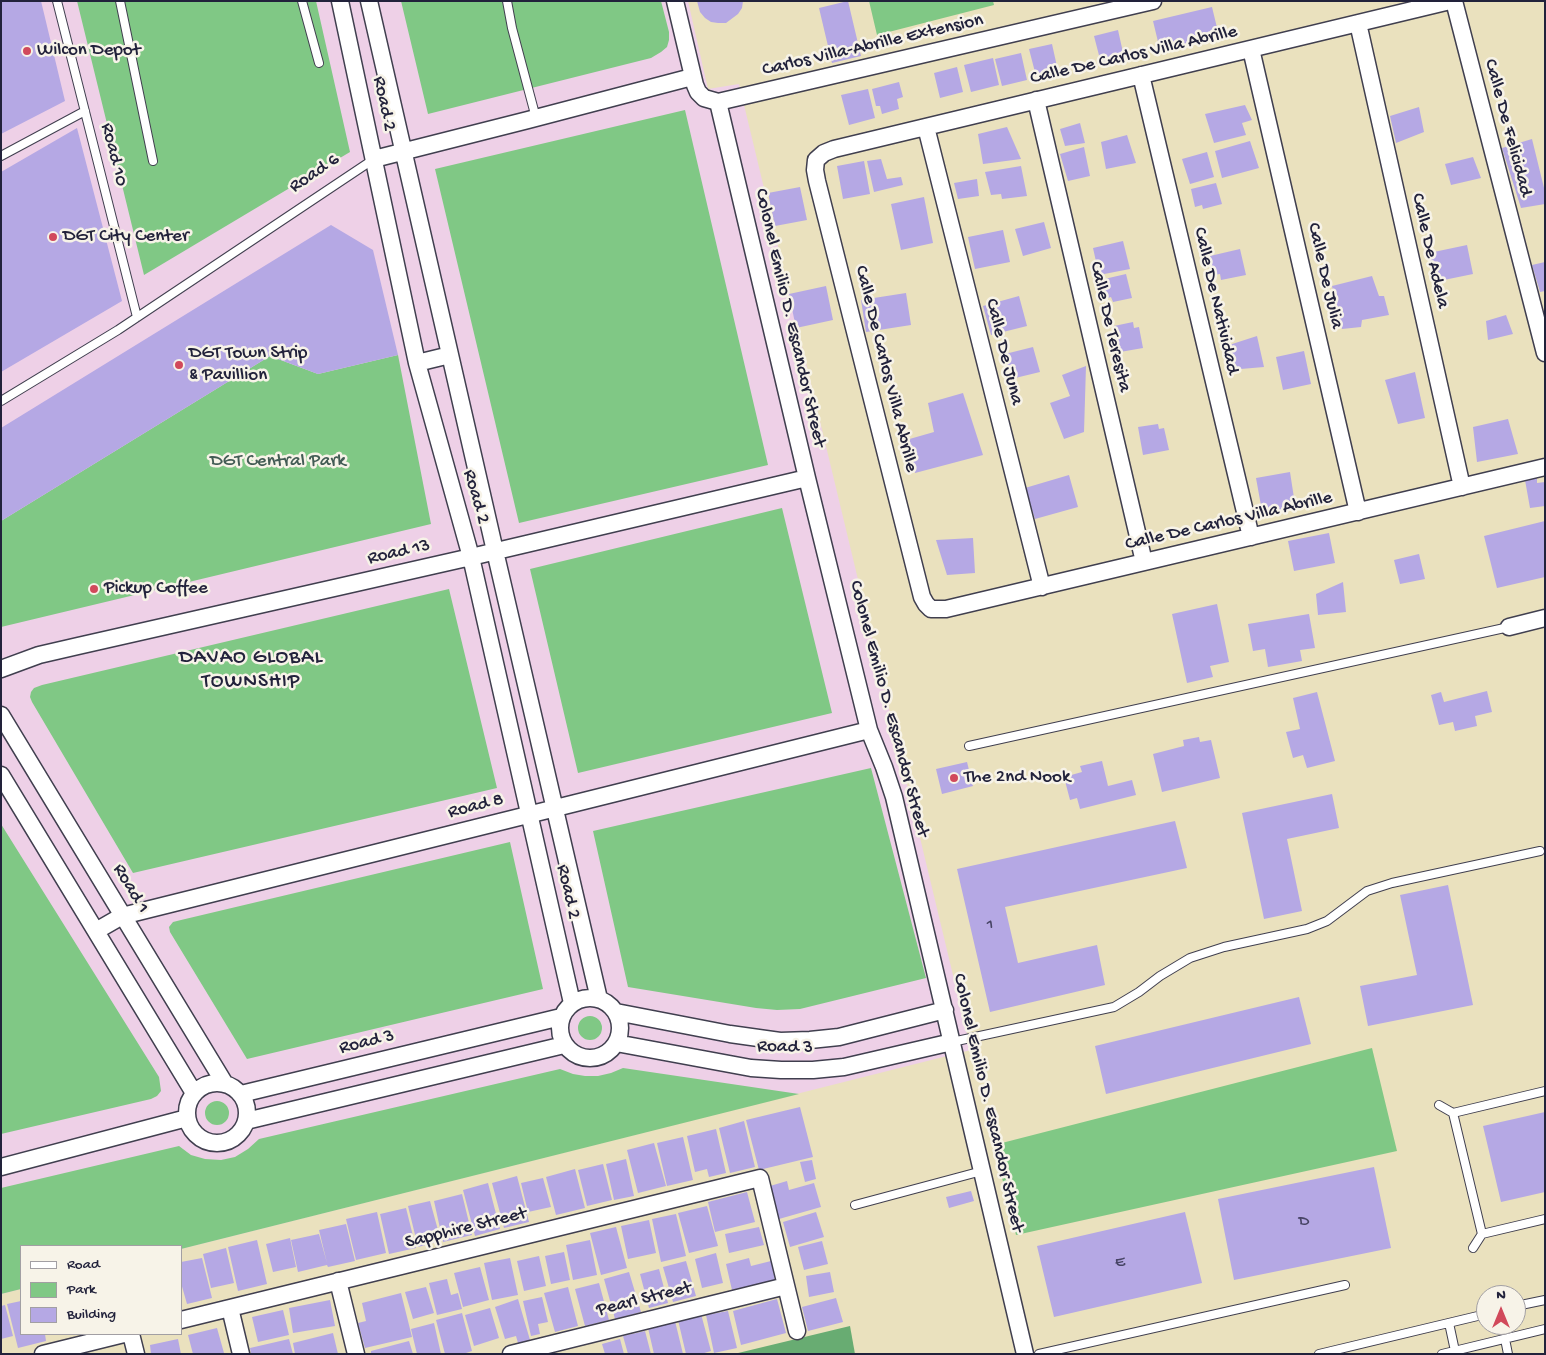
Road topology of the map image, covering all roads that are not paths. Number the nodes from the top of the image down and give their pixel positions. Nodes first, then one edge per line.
1 (57, 1) edge
2 (120, 1) edge
3 (302, 1) edge
4 (340, 1) edge
5 (369, 1) edge
6 (507, 1) edge
7 (675, 1) edge
8 (1153, 1) edge
9 (1450, 1) edge
10 (1454, 1) edge
11 (1358, 23) junction
12 (1251, 49) junction
13 (319, 63) dead end
14 (1141, 75) junction
15 (692, 77) junction
16 (1036, 100) junction
17 (718, 102) junction
18 (85, 111) junction
19 (536, 118) junction
20 (926, 127) junction
21 (404, 151) junction
22 (1, 156) edge
23 (374, 159) junction
24 (153, 160) dead end
25 (137, 317) junction
26 (1545, 353) edge
27 (450, 355) junction
28 (417, 363) junction
29 (1, 401) edge
30 (1545, 467) edge
31 (807, 478) junction
32 (1462, 487) junction
33 (1358, 512) junction
34 (1251, 537) junction
35 (495, 551) junction
36 (471, 557) junction
37 (1144, 562) junction
38 (1042, 586) junction
39 (1545, 618) edge
40 (1509, 627) joint
41 (1, 669) edge
42 (1, 715) edge
43 (869, 730) junction
44 (969, 746) dead end
45 (1, 775) edge
46 (554, 808) junction
47 (528, 815) junction
48 (1540, 851) dead end
49 (122, 916) junction
50 (96, 931) junction
51 (599, 999) junction
52 (572, 1003) junction
53 (945, 1010) junction
54 (616, 1012) junction
55 (561, 1017) junction
56 (952, 1042) junction
57 (616, 1043) junction
58 (564, 1045) junction
59 (225, 1084) junction
60 (194, 1092) junction
61 (1545, 1092) edge
62 (241, 1094) junction
63 (1439, 1105) dead end
64 (1453, 1113) junction
65 (187, 1118) junction
66 (246, 1121) junction
67 (1, 1166) edge
68 (982, 1171) junction
69 (855, 1206) dead end
70 (1545, 1219) edge
71 (1482, 1234) junction
72 (1473, 1248) dead end
73 (338, 1281) junction
74 (1346, 1285) dead end
75 (786, 1286) junction
76 (1545, 1300) edge
77 (1526, 1304) edge
78 (230, 1308) junction
79 (1476, 1316) edge
80 (182, 1320) edge
81 (1449, 1322) junction
82 (1545, 1329) edge
83 (796, 1332) dead end
84 (120, 1335) edge
85 (131, 1335) edge
86 (1505, 1339) junction
87 (1455, 1351) junction
88 (42, 1354) edge
89 (136, 1354) edge
90 (241, 1354) edge
91 (356, 1354) edge
92 (511, 1354) edge
93 (1025, 1354) edge
94 (1039, 1354) edge
95 (1318, 1354) edge
96 (1442, 1354) edge
97 (1508, 1354) edge

1 - 18 lane, Road 10
2 - 24 lane
3 - 13 lane
4 - 23 street, Road 2
5 - 21 street, Road 2
6 - 19 lane
7 - 15 street
8 - 17 street, Carlos Villa-Abrille Extension
9 - 11 street, Calle De Carlos Villa Abrille
10 - 26 street, Calle De Felicidad
11 - 12 street, Calle De Carlos Villa Abrille
11 - 32 street, Calle De Adela
12 - 14 street, Calle De Carlos Villa Abrille
12 - 33 street, Calle De Julia
14 - 16 street, Calle De Carlos Villa Abrille
14 - 34 street, Calle De Natividad
15 - 17 street
15 - 19 street, Road 6
16 - 20 street, Calle De Carlos Villa Abrille
16 - 37 street, Calle De Teresita
17 - 31 street, Colonel Emilio D. Escandor Street
18 - 22 lane
18 - 25 lane, Road 10
19 - 21 street, Road 6
20 - 38 street, Calle De Juna
20 - 38 street, Calle De Carlos Villa Abrille
21 - 23 street, Road 6
21 - 27 street, Road 2
23 - 25 lane, Road 6
23 - 28 street, Road 2
25 - 29 lane, Road 6
27 - 28 street
27 - 35 street, Road 2
28 - 36 street, Road 2
30 - 32 street, Calle De Carlos Villa Abrille
31 - 35 street, Road 13
31 - 43 street, Colonel Emilio D. Escandor Street
32 - 33 street, Calle De Carlos Villa Abrille
33 - 34 street, Calle De Carlos Villa Abrille
34 - 37 street, Calle De Carlos Villa Abrille
35 - 36 street, Road 13
35 - 46 street, Road 2
36 - 41 street, Road 13
36 - 47 street, Road 2
37 - 38 street, Calle De Carlos Villa Abrille
39 - 40 street
40 - 44 lane
42 - 49 street, Road 1
43 - 46 street, Road 8
43 - 53 street, Colonel Emilio D. Escandor Street
45 - 50 street
46 - 47 street, Road 8
46 - 51 street, Road 2
47 - 49 street, Road 8
47 - 52 street, Road 2
48 - 56 lane
49 - 50 street, Road 8
49 - 59 street, Road 1
50 - 60 street
51 - 52 street
51 - 54 street
52 - 55 street
53 - 54 street, Road 3
53 - 56 street, Colonel Emilio D. Escandor Street
54 - 57 street
55 - 58 street
55 - 62 street, Road 3
56 - 57 street, Road 3
56 - 68 street, Colonel Emilio D. Escandor Street
57 - 58 street
58 - 66 street
59 - 60 street
59 - 62 street
60 - 65 street
61 - 64 lane
62 - 66 street
63 - 64 lane
64 - 71 lane
65 - 66 street
65 - 67 street
68 - 69 lane
68 - 93 street, Colonel Emilio D. Escandor Street
70 - 71 lane
71 - 72 lane
73 - 75 street, Sapphire Street
73 - 78 street, Sapphire Street
73 - 91 street
74 - 94 lane
75 - 83 street
75 - 92 street, Pearl Street
76 - 77 lane
78 - 80 street, Sapphire Street
78 - 90 street
79 - 81 lane
81 - 87 lane
81 - 95 lane
82 - 86 lane
84 - 88 street
85 - 89 street
86 - 87 lane
86 - 97 lane
87 - 96 lane

